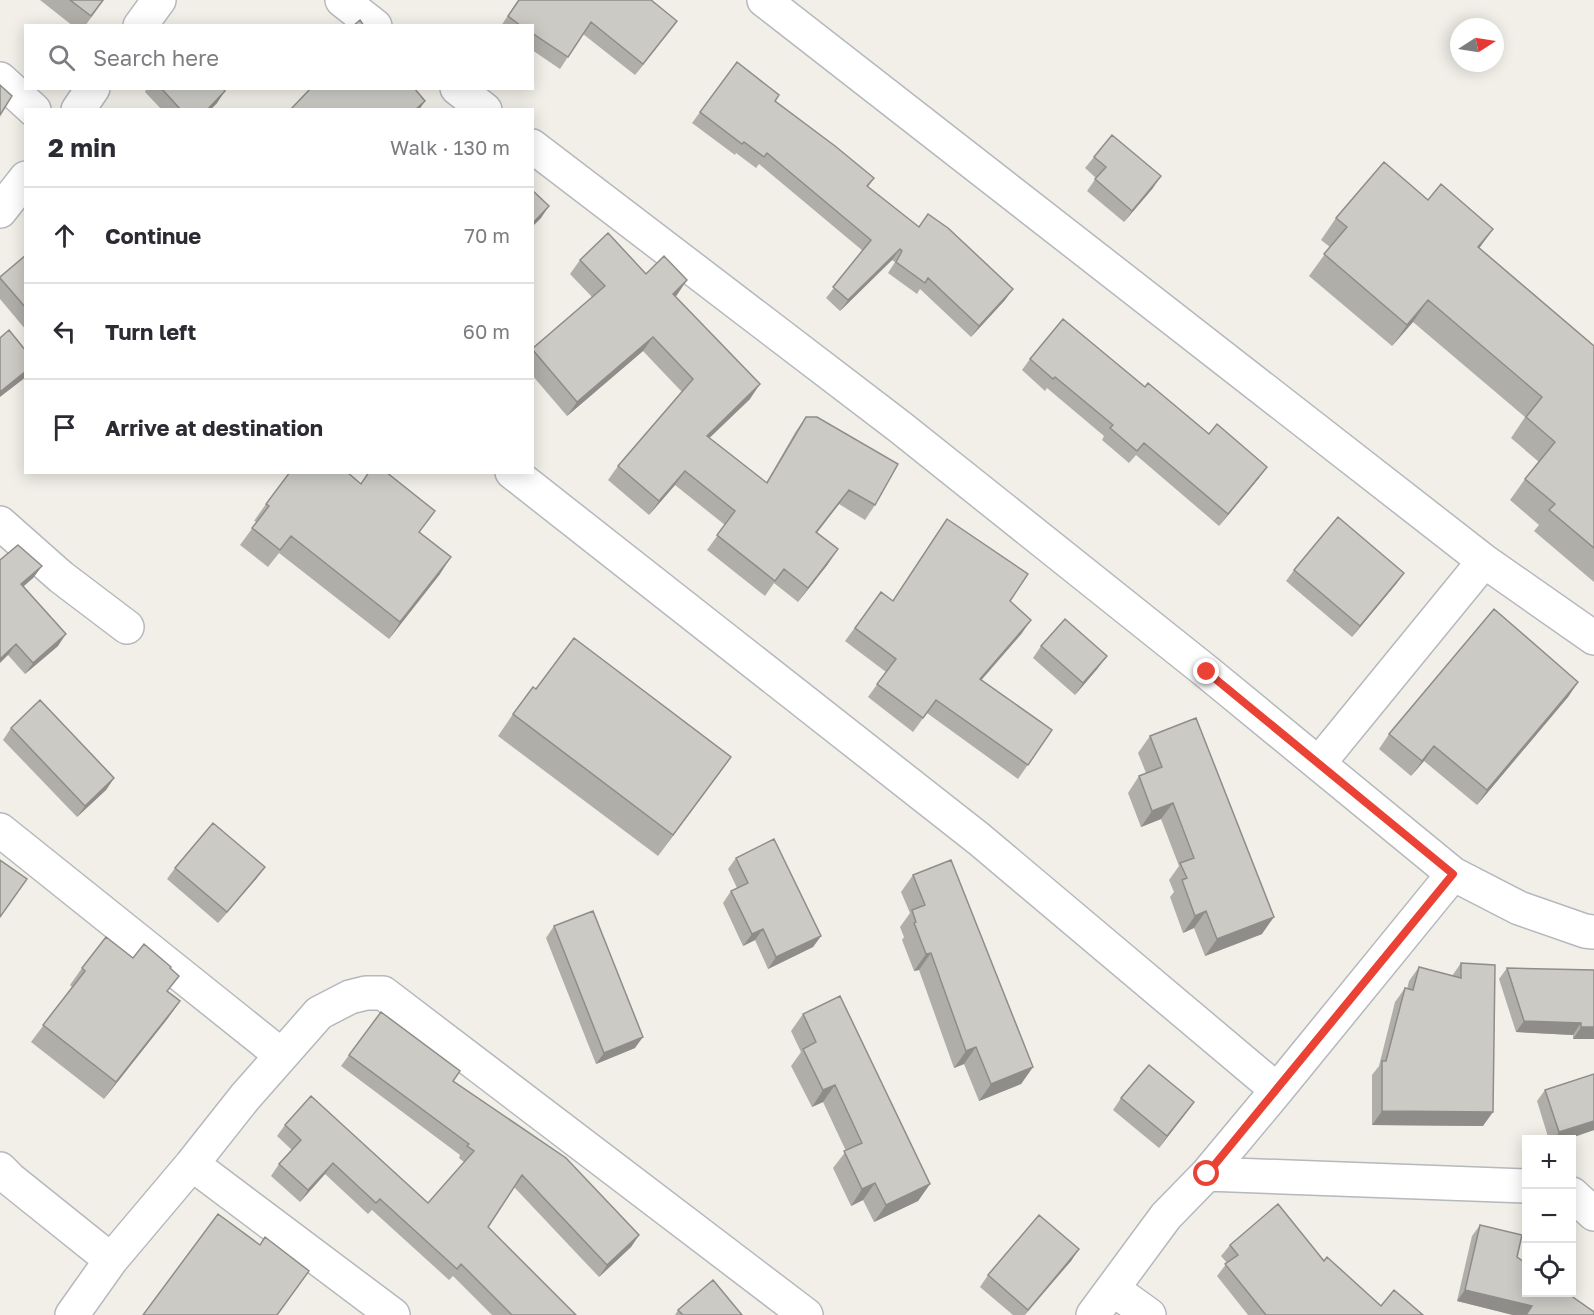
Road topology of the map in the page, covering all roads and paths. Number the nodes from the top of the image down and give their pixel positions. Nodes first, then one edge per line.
1 (159, 0) edge
2 (342, 0) edge
3 (764, 0) edge
4 (141, 24) edge
5 (372, 24) edge
6 (0, 80) edge
7 (92, 90) edge
8 (460, 90) edge
9 (32, 108) edge
10 (79, 108) edge
11 (482, 108) edge
12 (534, 148) edge
13 (24, 181) edge
14 (0, 211) edge
15 (515, 474) edge
16 (0, 523) edge
17 (1484, 561) junction
18 (127, 627) dead end
19 (1594, 638) edge
20 (1319, 763) junction
21 (0, 830) edge
22 (1453, 874) junction
23 (1594, 932) edge
24 (282, 1055) junction
25 (1278, 1090) junction
26 (192, 1164) junction
27 (0, 1169) edge
28 (1207, 1174) junction
29 (1522, 1186) edge
30 (1576, 1188) edge
31 (1594, 1189) edge
32 (1576, 1198) edge
33 (1594, 1214) edge
34 (111, 1260) junction
35 (1113, 1289) junction
36 (72, 1315) edge
37 (393, 1315) edge
38 (806, 1315) edge
39 (1093, 1315) edge
40 (1149, 1315) edge

1 - 4 street
2 - 5 street
3 - 17 street
6 - 9 street
7 - 10 street
8 - 11 street
12 - 20 street
13 - 14 street
15 - 25 street
16 - 18 street
17 - 19 street
17 - 20 street
20 - 22 street
21 - 24 street
22 - 23 street
22 - 25 street
24 - 26 street
24 - 38 street
25 - 28 street
26 - 34 street
26 - 37 street
27 - 34 street
28 - 29 street
28 - 35 street
30 - 31 street
32 - 33 street
34 - 36 street
35 - 39 street
35 - 40 street

